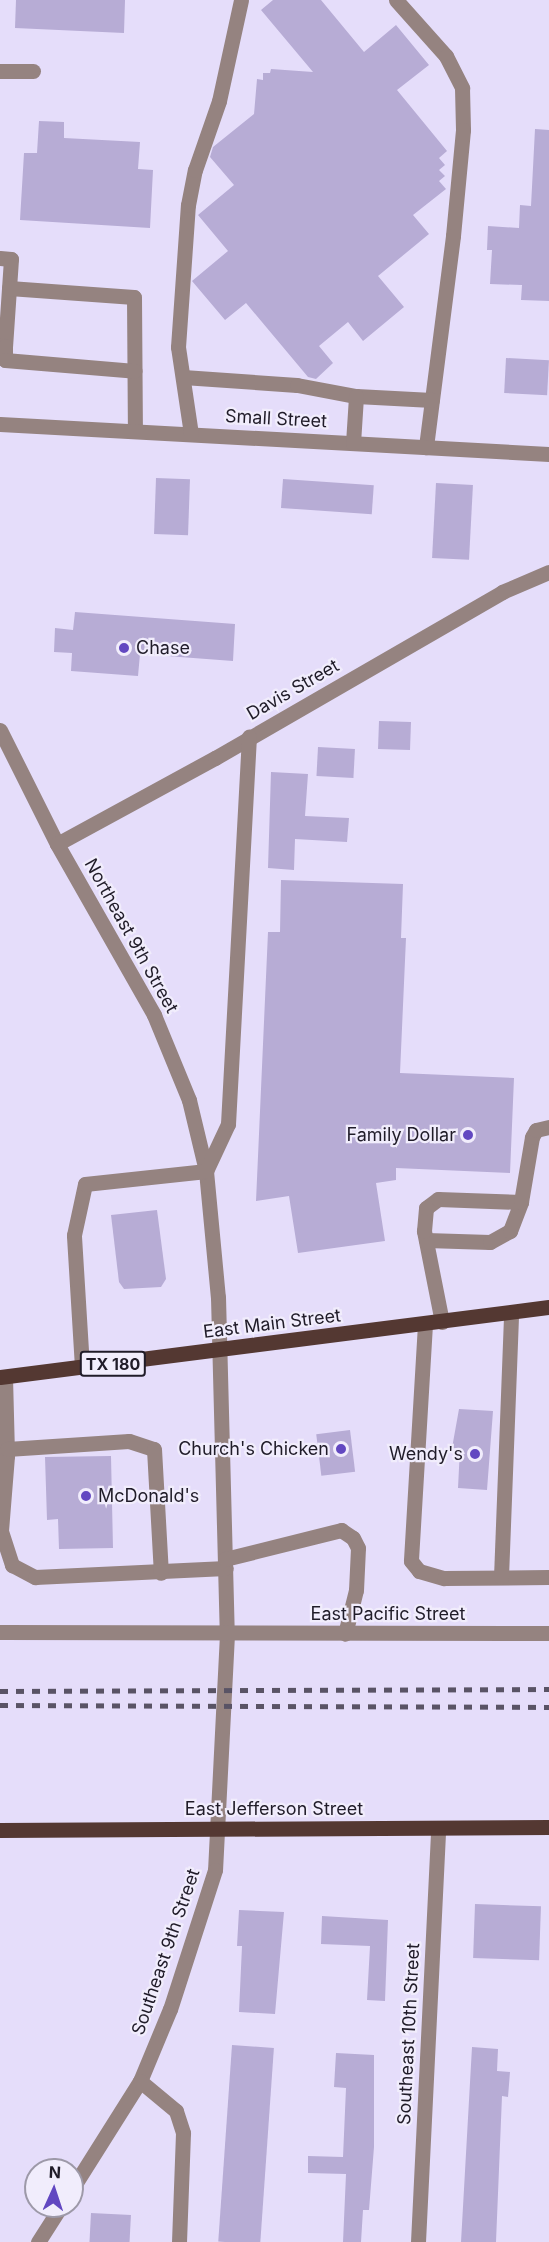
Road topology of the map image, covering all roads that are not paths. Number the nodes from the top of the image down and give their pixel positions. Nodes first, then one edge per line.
1 (241, 0) edge
2 (396, 0) edge
3 (0, 70) edge
4 (33, 71) dead end
5 (0, 258) edge
6 (9, 288) junction
7 (3, 345) edge
8 (135, 371) junction
9 (183, 377) junction
10 (356, 396) junction
11 (432, 400) junction
12 (0, 424) edge
13 (135, 431) junction
14 (191, 434) junction
15 (353, 443) junction
16 (426, 447) junction
17 (549, 454) edge
18 (549, 572) edge
19 (0, 730) edge
20 (249, 737) junction
21 (57, 844) junction
22 (549, 1127) edge
23 (206, 1171) junction
24 (521, 1202) junction
25 (426, 1240) junction
26 (549, 1307) edge
27 (511, 1312) junction
28 (442, 1322) junction
29 (424, 1324) junction
30 (220, 1351) junction
31 (82, 1367) junction
32 (2, 1377) edge
33 (7, 1452) junction
34 (226, 1564) junction
35 (161, 1573) junction
36 (501, 1577) junction
37 (549, 1577) edge
38 (0, 1632) edge
39 (549, 1633) edge
40 (228, 1634) junction
41 (345, 1634) junction
42 (227, 1689) joint
43 (549, 1827) edge
44 (218, 1828) junction
45 (438, 1828) junction
46 (0, 1830) edge
47 (140, 2081) junction
48 (84, 2170) edge
49 (53, 2218) edge
50 (38, 2242) edge
51 (179, 2242) edge
52 (418, 2242) edge

1 - 9 street
2 - 11 street
3 - 4 street
5 - 6 street
6 - 7 street
6 - 8 street
7 - 8 street
8 - 13 street
9 - 10 street
9 - 14 street
10 - 11 street
10 - 15 street
11 - 16 street
12 - 13 street, Small Street
13 - 14 street, Small Street
14 - 15 street, Small Street
15 - 16 street, Small Street
16 - 17 street, Small Street
18 - 20 street, Davis Street
19 - 21 street, Northeast 9th Street
20 - 21 street, Davis Street
20 - 23 street
21 - 23 street, Northeast 9th Street
22 - 24 street
23 - 30 street, Northeast 9th Street
23 - 31 street
24 - 25 street
24 - 25 street
25 - 28 street
26 - 27 main road, East Main Street / TX 180
27 - 28 main road, East Main Street / TX 180
27 - 36 street
28 - 29 main road, East Main Street / TX 180
29 - 30 main road, East Main Street / TX 180
29 - 36 street
30 - 31 main road, East Main Street / TX 180
30 - 34 street, Northeast 9th Street
31 - 32 main road, East Main Street / TX 180
32 - 33 street
33 - 35 street
33 - 35 street
34 - 35 street
34 - 40 street, Northeast 9th Street
34 - 41 street
36 - 37 street
38 - 40 street, East Pacific Street
39 - 41 street, East Pacific Street
40 - 41 street, East Pacific Street
40 - 42 street, Northeast 9th Street
42 - 44 street, Southeast 9th Street
43 - 45 main road, East Jefferson Street
44 - 45 main road, East Jefferson Street
44 - 46 main road, East Jefferson Street
44 - 47 street, Southeast 9th Street
45 - 52 street, Southeast 10th Street
47 - 48 street, Southeast 9th Street
47 - 51 street
49 - 50 street

